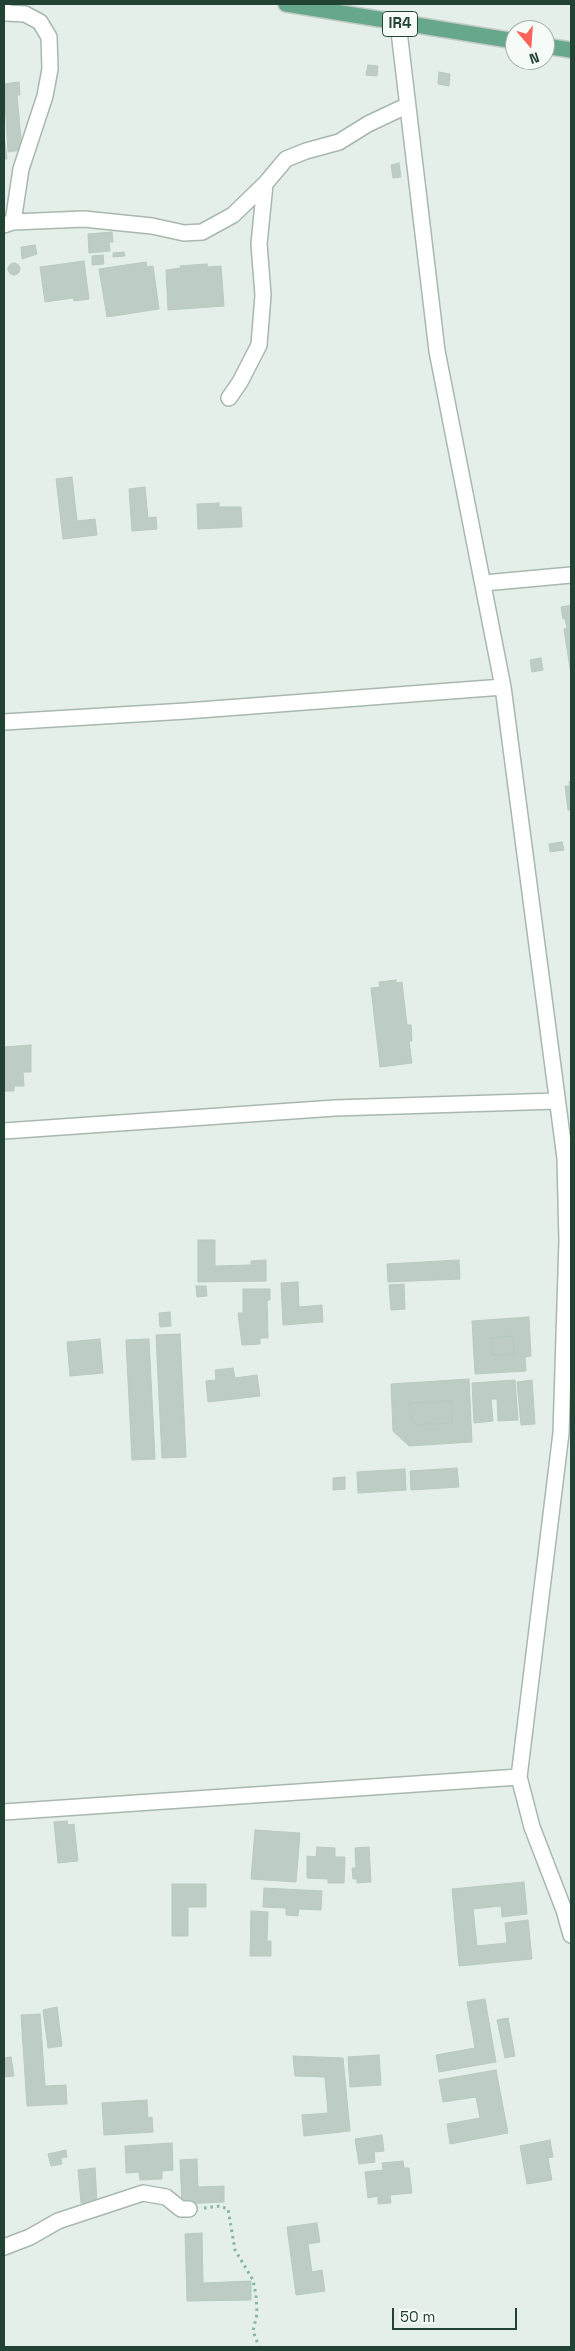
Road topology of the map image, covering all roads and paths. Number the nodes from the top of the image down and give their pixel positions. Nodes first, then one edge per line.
1 (286, 4) edge
2 (4, 9) edge
3 (398, 23) junction
4 (505, 39) edge
5 (555, 48) edge
6 (571, 50) edge
7 (406, 106) junction
8 (265, 184) junction
9 (8, 223) edge
10 (230, 398) dead end
11 (571, 575) edge
12 (484, 583) junction
13 (503, 687) junction
14 (4, 722) edge
15 (557, 1101) junction
16 (4, 1131) edge
17 (568, 1157) edge
18 (566, 1433) edge
19 (519, 1777) junction
20 (4, 1812) edge
21 (568, 1912) edge
22 (571, 1935) edge
23 (188, 2209) joint
24 (4, 2248) edge
25 (260, 2347) edge

1 - 3 main road, IR4
2 - 9 street
3 - 4 main road, IR4
3 - 7 street
5 - 6 main road
7 - 8 street
7 - 12 street
8 - 9 street
8 - 10 street
11 - 12 street
12 - 13 street
13 - 14 street
13 - 15 street
15 - 16 street
15 - 17 street
17 - 18 street
18 - 19 street
19 - 20 street
19 - 21 street
21 - 22 street
23 - 24 street
23 - 25 path

